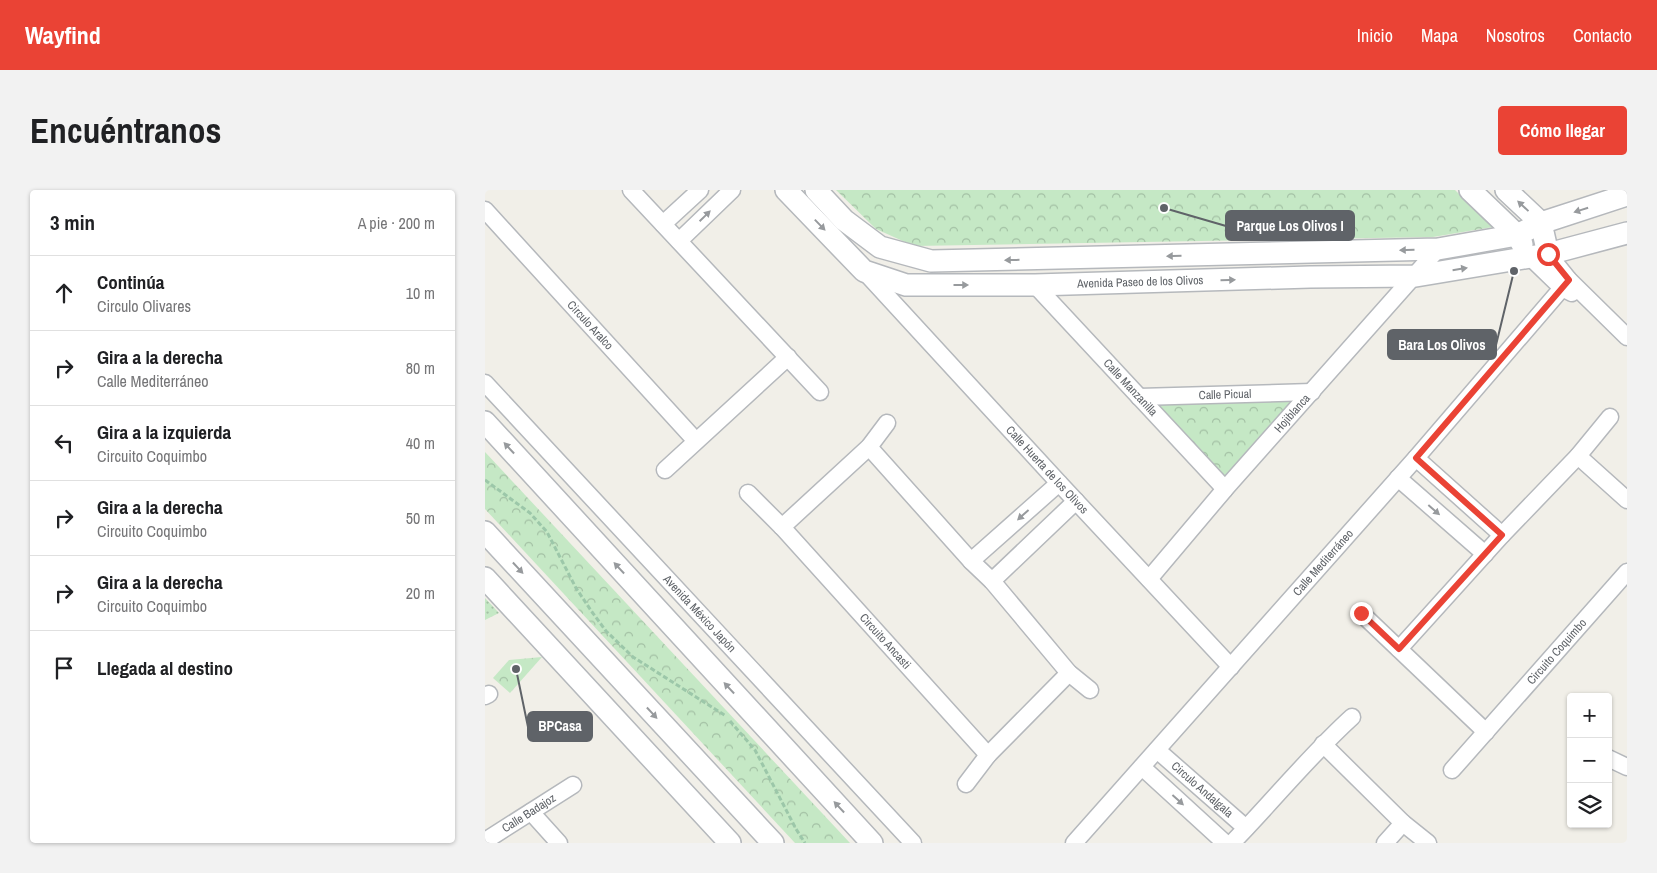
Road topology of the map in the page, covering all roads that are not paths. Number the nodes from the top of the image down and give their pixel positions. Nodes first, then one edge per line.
1 (631, 190) edge
2 (701, 190) edge
3 (732, 190) edge
4 (787, 190) edge
5 (816, 190) edge
6 (1471, 190) edge
7 (1506, 190) edge
8 (1627, 195) edge
9 (485, 210) edge
10 (1541, 223) junction
11 (663, 224) junction
12 (1627, 233) edge
13 (1517, 235) junction
14 (679, 241) junction
15 (1438, 249) junction
16 (1539, 256) junction
17 (864, 271) junction
18 (1415, 276) junction
19 (1565, 284) junction
20 (1035, 285) junction
21 (1627, 338) edge
22 (788, 357) junction
23 (485, 383) edge
24 (820, 392) dead end
25 (1312, 392) junction
26 (1139, 396) junction
27 (1610, 417) dead end
28 (485, 422) edge
29 (887, 423) dead end
30 (696, 441) junction
31 (869, 447) junction
32 (1577, 456) junction
33 (1416, 458) junction
34 (665, 470) dead end
35 (1397, 478) junction
36 (1059, 483) junction
37 (1225, 489) junction
38 (748, 493) dead end
39 (1627, 500) edge
40 (1076, 501) junction
41 (782, 527) junction
42 (485, 532) edge
43 (1502, 535) junction
44 (1485, 554) junction
45 (971, 561) junction
46 (1627, 572) edge
47 (485, 578) edge
48 (1149, 579) junction
49 (992, 581) junction
50 (1361, 613) dead end
51 (1399, 649) junction
52 (1231, 667) junction
53 (1069, 673) junction
54 (1090, 690) dead end
55 (634, 694) junction
56 (611, 715) junction
57 (1352, 717) dead end
58 (1486, 732) junction
59 (1323, 744) junction
60 (1157, 750) junction
61 (988, 755) junction
62 (1612, 760) edge
63 (1142, 767) junction
64 (1627, 767) edge
65 (1452, 770) dead end
66 (966, 784) dead end
67 (573, 785) dead end
68 (531, 812) junction
69 (1403, 823) junction
70 (1246, 828) junction
71 (485, 840) edge
72 (559, 843) edge
73 (729, 843) edge
74 (773, 843) edge
75 (872, 843) edge
76 (913, 843) edge
77 (1074, 843) edge
78 (1225, 843) edge
79 (1232, 843) edge
80 (1385, 843) edge
81 (1428, 843) edge

1 - 11 street
2 - 11 street
14 -> 3 street
4 -> 17 street, Avenida Paseo de los Olivos
15 -> 5 street, Avenida Paseo de los Olivos
6 - 13 street
10 -> 7 street
8 -> 10 street, Avenida Paseo de los Olivos
9 - 30 street, Circulo Aralco
10 - 13 street, Avenida Paseo de los Olivos
10 - 16 street
11 - 14 street
12 - 16 street, Avenida Paseo de los Olivos
13 - 15 street, Avenida Paseo de los Olivos
13 - 16 street
14 - 22 street
15 - 18 street, Hojiblanca
18 -> 16 street, Avenida Paseo de los Olivos
16 - 19 street
17 -> 20 street, Avenida Paseo de los Olivos
17 - 36 street, Calle Huerta de los Olivos
20 -> 18 street, Avenida Paseo de los Olivos
18 - 25 street, Hojiblanca
19 - 21 street
19 - 33 street, Calle Mediterráneo
20 - 26 street, Calle Manzanilla
22 - 24 street
22 - 30 street
23 - 76 street, Avenida México Japón
25 - 26 street, Calle Picual
25 - 37 street, Hojiblanca
26 - 37 street, Calle Manzanilla
27 - 32 street
75 -> 28 street
29 - 31 street
30 - 34 street
31 - 41 street
31 - 45 street
32 - 39 street
32 - 43 street
33 - 35 street, Calle Mediterráneo
33 - 43 street
35 -> 44 street
35 - 52 street, Calle Mediterráneo
36 - 40 street, Calle Huerta de los Olivos
36 -> 45 street
37 - 48 street, Hojiblanca
38 - 41 street, Circuito Ancasti
40 - 48 street, Calle Huerta de los Olivos
40 - 49 street
41 - 61 street, Circuito Ancasti
42 -> 55 street
43 - 44 street
44 - 51 street
45 - 49 street
46 - 58 street, Circuito Coquimbo
47 - 56 street
48 - 52 street, Calle Huerta de los Olivos
49 - 53 street
50 - 51 street
51 - 58 street
52 - 60 street, Calle Mediterráneo
53 - 54 street
53 - 61 street
55 - 56 street
55 -> 74 street
56 - 73 street
57 - 59 street
58 - 65 street, Circuito Coquimbo
59 - 69 street
59 - 70 street
60 - 63 street, Calle Mediterráneo
60 - 70 street, Circulo Andalgala
61 - 66 street
62 - 64 street
63 - 77 street, Calle Mediterráneo
63 -> 78 street, Circulo Andalgala
67 - 68 street, Calle Badajoz
68 - 71 street, Calle Badajoz
68 - 72 street
69 - 80 street
69 - 81 street
70 - 79 street

